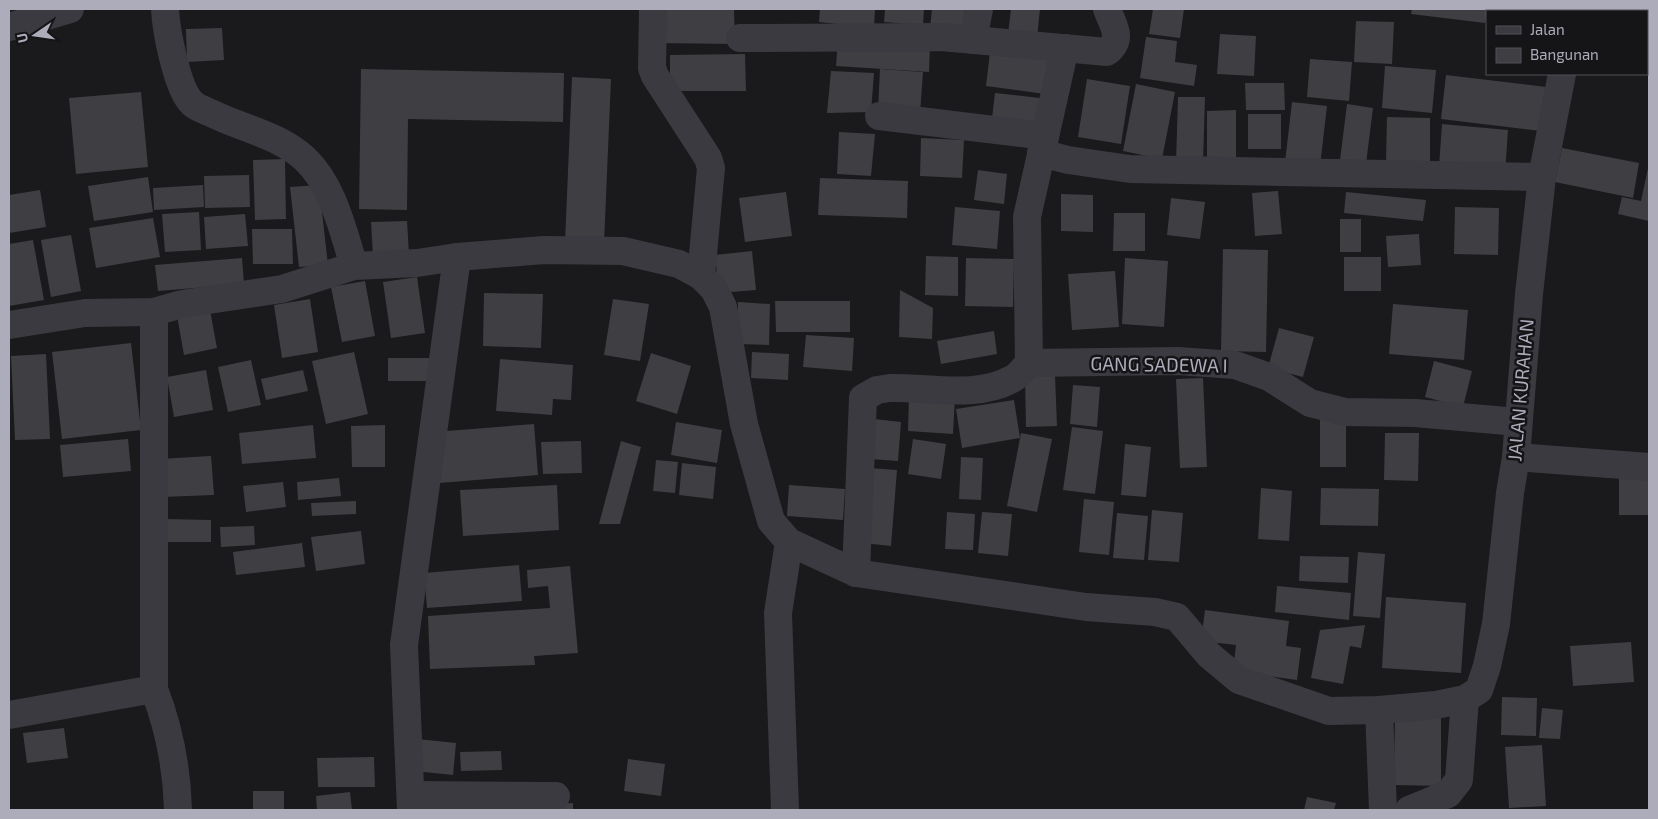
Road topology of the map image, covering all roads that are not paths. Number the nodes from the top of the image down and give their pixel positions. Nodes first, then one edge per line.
1 (70, 9) edge
2 (165, 9) edge
3 (653, 9) edge
4 (978, 9) edge
5 (1108, 9) edge
6 (9, 27) edge
7 (740, 38) dead end
8 (973, 40) junction
9 (1065, 48) junction
10 (1562, 75) edge
11 (879, 116) dead end
12 (1043, 145) junction
13 (1542, 177) junction
14 (457, 257) junction
15 (354, 266) junction
16 (700, 276) junction
17 (154, 312) junction
18 (9, 325) edge
19 (1029, 363) junction
20 (1518, 422) junction
21 (1516, 457) junction
22 (1649, 467) edge
23 (789, 542) junction
24 (856, 573) junction
25 (154, 689) junction
26 (1465, 698) junction
27 (1379, 710) junction
28 (9, 715) edge
29 (556, 796) dead end
30 (411, 803) edge
31 (178, 810) edge
32 (785, 810) edge
33 (1383, 810) edge
34 (1409, 810) edge

1 - 6 street
2 - 15 street
3 - 16 street
4 - 8 street
5 - 9 street
7 - 8 street
8 - 9 street
9 - 12 street
10 - 13 street, JALAN KURAHAN
11 - 12 street
12 - 13 street
12 - 19 street
13 - 20 street, JALAN KURAHAN
14 - 15 street
14 - 16 street
14 - 30 street
15 - 17 street
16 - 23 street
17 - 18 street
17 - 25 street
19 - 20 street, GANG SADEWA I
19 - 24 street
20 - 21 street, JALAN KURAHAN
21 - 22 street
21 - 26 street, JALAN KURAHAN
23 - 24 street
23 - 32 street
24 - 27 street
25 - 28 street
25 - 31 street
26 - 27 street
26 - 34 street
27 - 33 street
29 - 30 street

